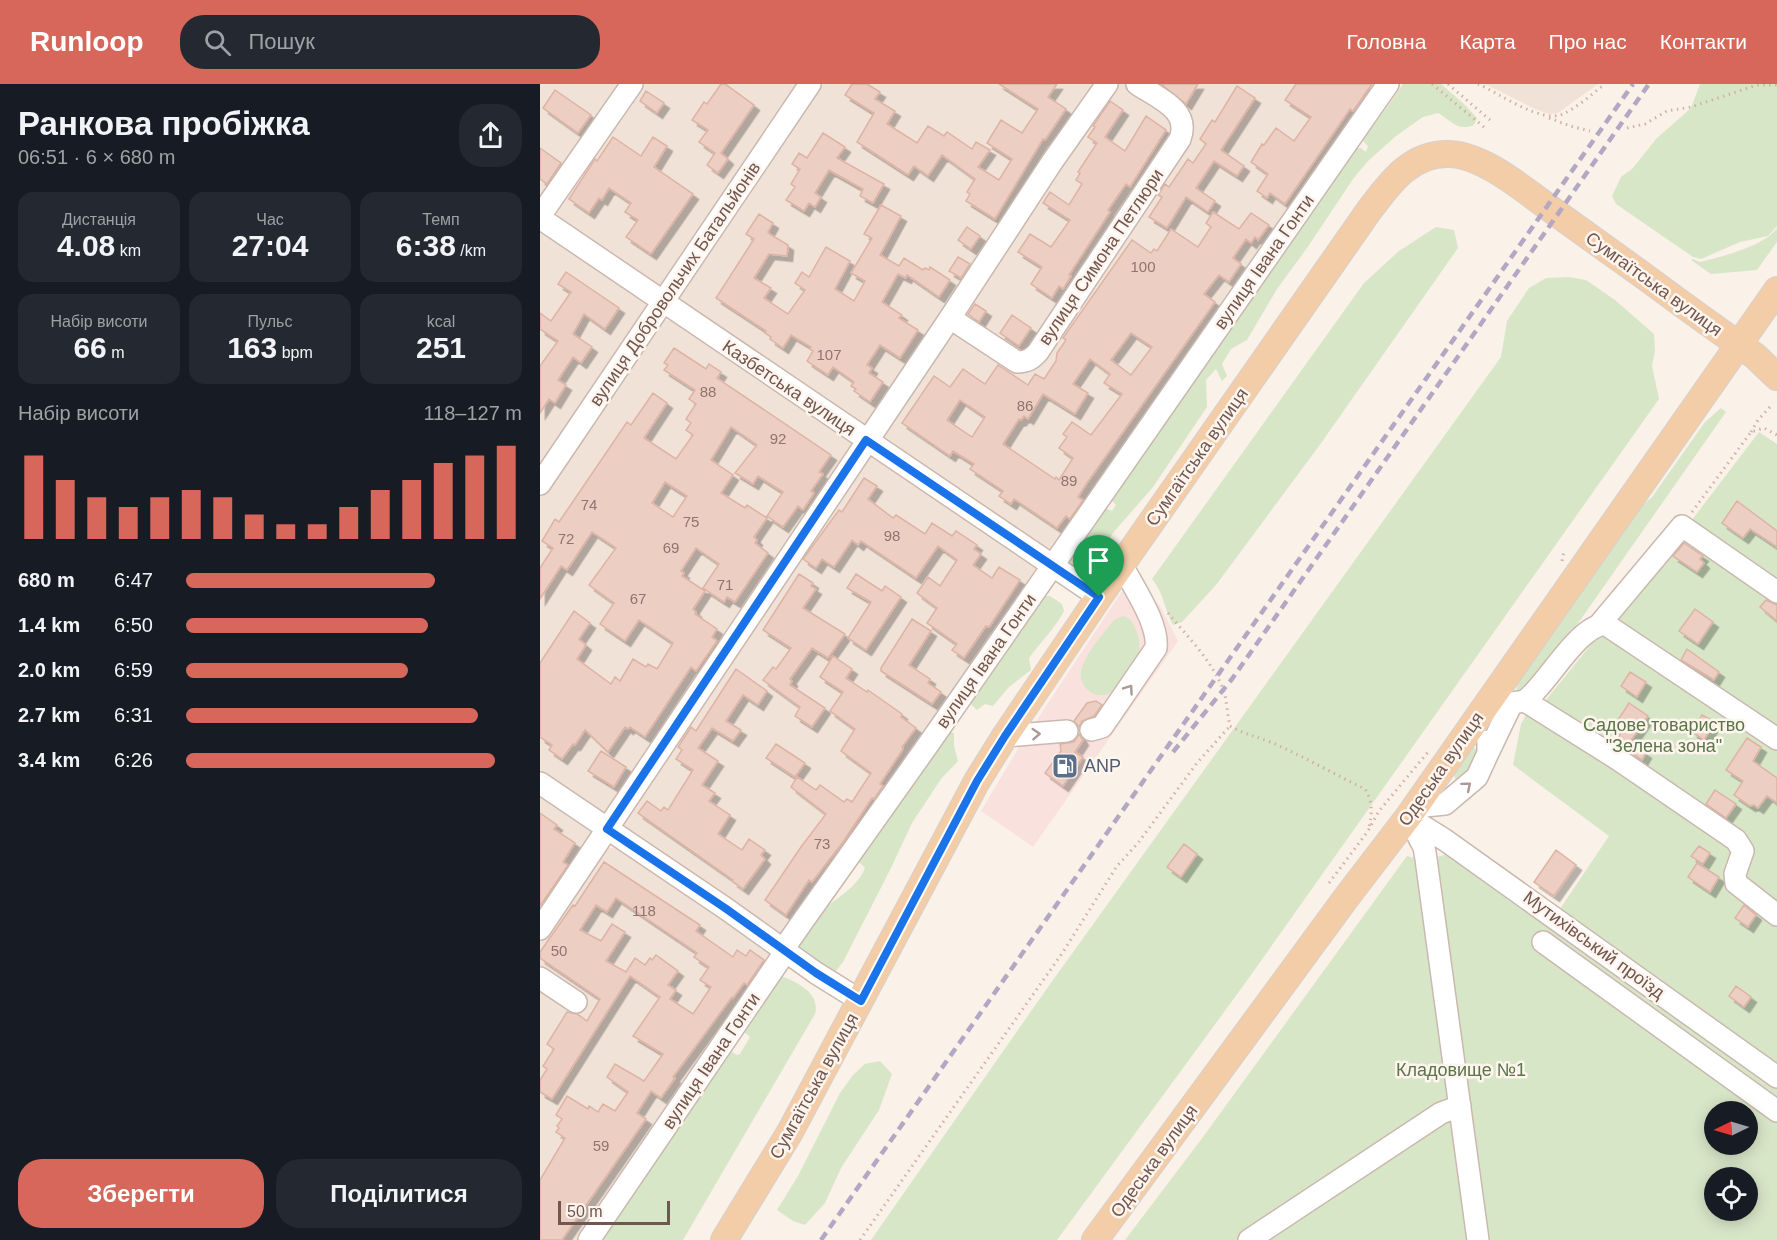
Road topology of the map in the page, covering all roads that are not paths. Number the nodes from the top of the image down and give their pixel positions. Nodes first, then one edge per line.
1 (632, 84) edge
2 (810, 84) edge
3 (1107, 84) edge
4 (1137, 84) edge
5 (1388, 84) edge
6 (540, 217) edge
7 (1777, 290) edge
8 (664, 302) junction
9 (950, 318) junction
10 (1757, 355) edge
11 (1777, 377) edge
12 (866, 440) junction
13 (540, 483) edge
14 (1052, 565) junction
15 (1122, 565) junction
16 (1777, 592) edge
17 (1099, 597) junction
18 (1602, 625) junction
19 (1525, 701) junction
20 (1487, 705) junction
21 (1091, 729) dead end
22 (1067, 731) dead end
23 (1005, 736) junction
24 (1777, 739) edge
25 (1488, 753) junction
26 (540, 783) edge
27 (1412, 812) junction
28 (607, 829) junction
29 (1777, 915) edge
30 (540, 929) edge
31 (1543, 942) dead end
32 (785, 950) junction
33 (540, 978) edge
34 (861, 1001) junction
35 (576, 1002) dead end
36 (1777, 1077) edge
37 (1460, 1106) junction
38 (1777, 1111) edge
39 (589, 1240) edge
40 (724, 1240) edge
41 (1095, 1240) edge
42 (1249, 1240) edge
43 (1478, 1240) edge

1 - 6 street, Казбетська вулиця
2 - 8 street, вулиця Добровольчих Батальйонів
3 - 9 street
4 - 9 street, вулиця Симона Петлюри
5 - 14 street, вулиця Івана Гонти
6 - 8 street, Казбетська вулиця
7 - 10 main road, Одеська вулиця
8 - 12 street, Казбетська вулиця
8 - 13 street, вулиця Добровольчих Батальйонів
9 - 12 street
10 - 11 main road, Сумгаїтська вулиця
10 - 15 main road, Сумгаїтська вулиця
10 - 20 main road, Одеська вулиця
12 - 14 street, Казбетська вулиця
12 - 28 street
14 - 17 street, Казбетська вулиця
14 - 32 street, вулиця Івана Гонти
15 - 17 main road, Сумгаїтська вулиця
21 -> 15 street
16 - 18 street
17 - 23 main road, Сумгаїтська вулиця
18 - 19 street
18 - 24 street
19 - 25 street
19 - 29 street
20 - 25 street
20 - 27 main road, Одеська вулиця
23 -> 22 street
23 - 34 main road, Сумгаїтська вулиця
27 -> 25 street
26 - 28 street
27 - 36 street, Мутихівський проїзд
27 - 37 street
27 - 41 main road, Одеська вулиця
28 - 30 street
28 - 32 street
31 - 38 street
32 - 34 street
32 - 39 street, вулиця Івана Гонти
33 - 35 street
34 - 40 main road, Сумгаїтська вулиця
37 - 42 street
37 - 43 street

